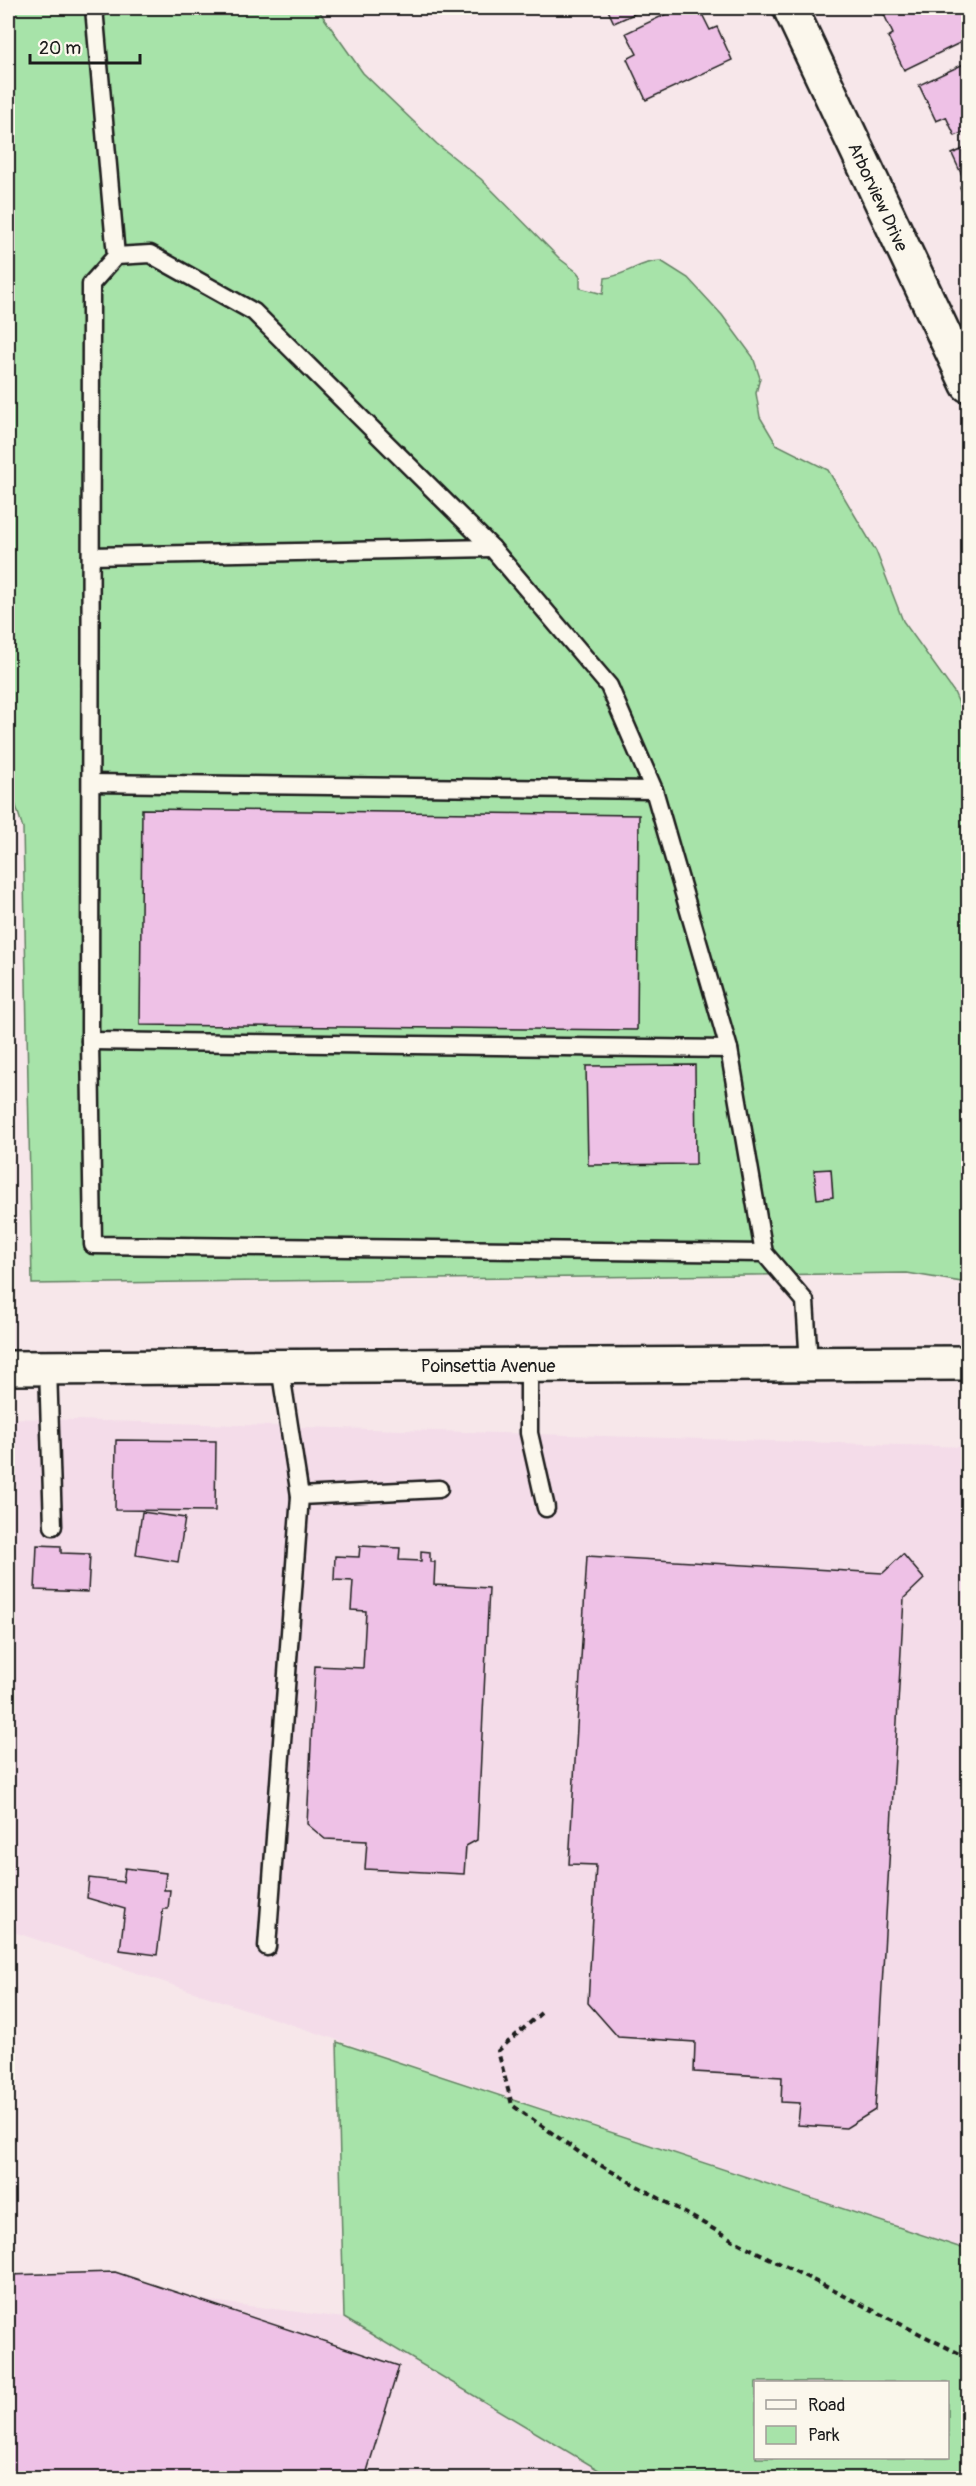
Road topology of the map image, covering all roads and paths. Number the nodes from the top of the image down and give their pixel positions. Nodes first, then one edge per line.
1 (94, 8) edge
2 (790, 8) edge
3 (116, 256) junction
4 (969, 385) edge
5 (492, 548) junction
6 (91, 556) junction
7 (91, 783) junction
8 (654, 790) junction
9 (90, 1041) junction
10 (729, 1049) junction
11 (764, 1253) junction
12 (969, 1363) edge
13 (809, 1364) junction
14 (529, 1365) junction
15 (280, 1367) junction
16 (8, 1368) edge
17 (48, 1368) junction
18 (439, 1489) dead end
19 (300, 1496) junction
20 (546, 1508) dead end
21 (53, 1526) dead end
22 (267, 1947) dead end
23 (541, 2013) dead end
24 (969, 2358) edge

1 - 3 lane
2 - 4 main road, Arborview Drive
3 - 5 lane
3 - 6 lane
5 - 6 lane
5 - 8 lane
6 - 7 lane
7 - 8 lane
7 - 9 lane
8 - 10 lane
9 - 10 lane
9 - 11 lane
10 - 11 lane
11 - 13 lane
12 - 13 main road, Poinsettia Avenue
13 - 14 main road, Poinsettia Avenue
14 - 15 main road, Poinsettia Avenue
14 - 20 lane
15 - 17 main road, Poinsettia Avenue
15 - 19 lane
16 - 17 main road, Poinsettia Avenue
17 - 21 lane
18 - 19 lane
19 - 22 lane
23 - 24 path

